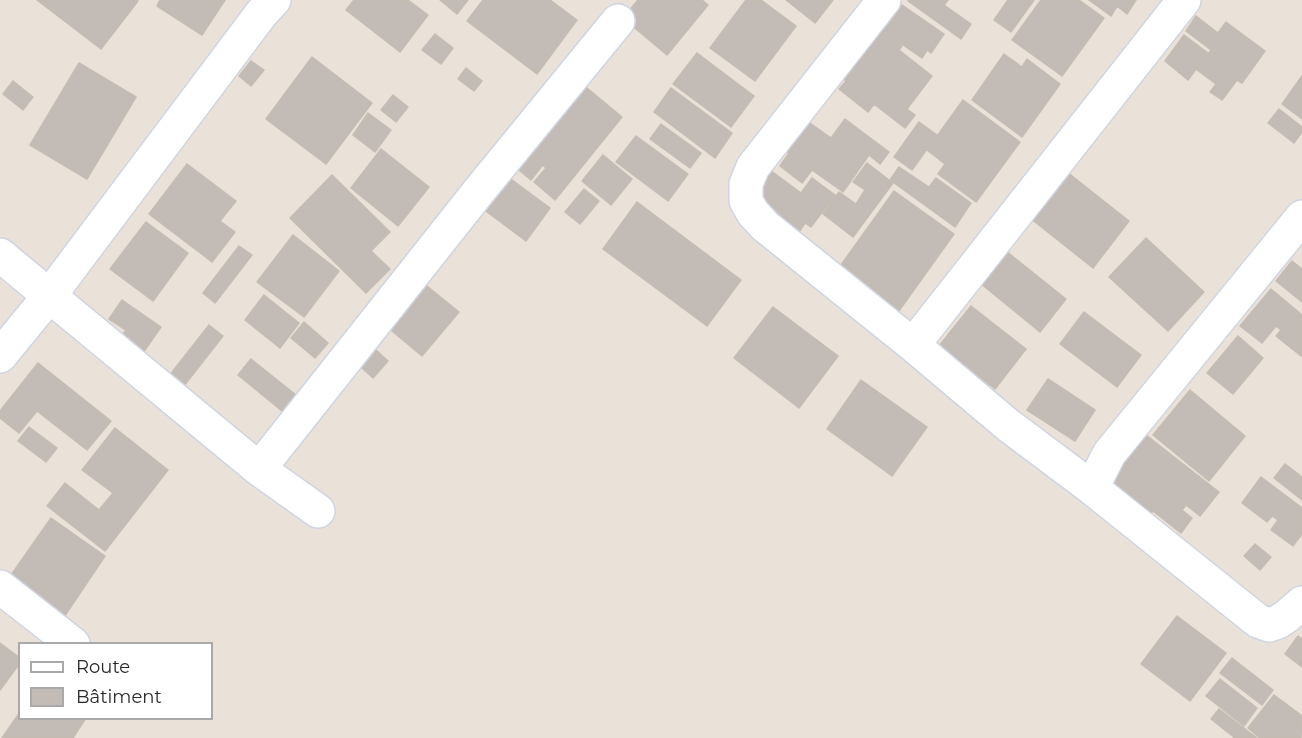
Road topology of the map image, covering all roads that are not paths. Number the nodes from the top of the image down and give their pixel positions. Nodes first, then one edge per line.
1 (274, 0) edge
2 (884, 0) edge
3 (1184, 0) edge
4 (618, 21) dead end
5 (1302, 217) edge
6 (0, 255) edge
7 (50, 295) junction
8 (914, 345) junction
9 (0, 356) edge
10 (259, 469) junction
11 (1092, 489) junction
12 (318, 511) dead end
13 (0, 586) edge
14 (1302, 603) edge
15 (70, 642) edge

1 - 7 street
2 - 8 street
3 - 8 street
4 - 10 street
5 - 11 street
6 - 7 street
7 - 9 street
7 - 10 street
8 - 11 street
10 - 12 street
11 - 14 street
13 - 15 street

